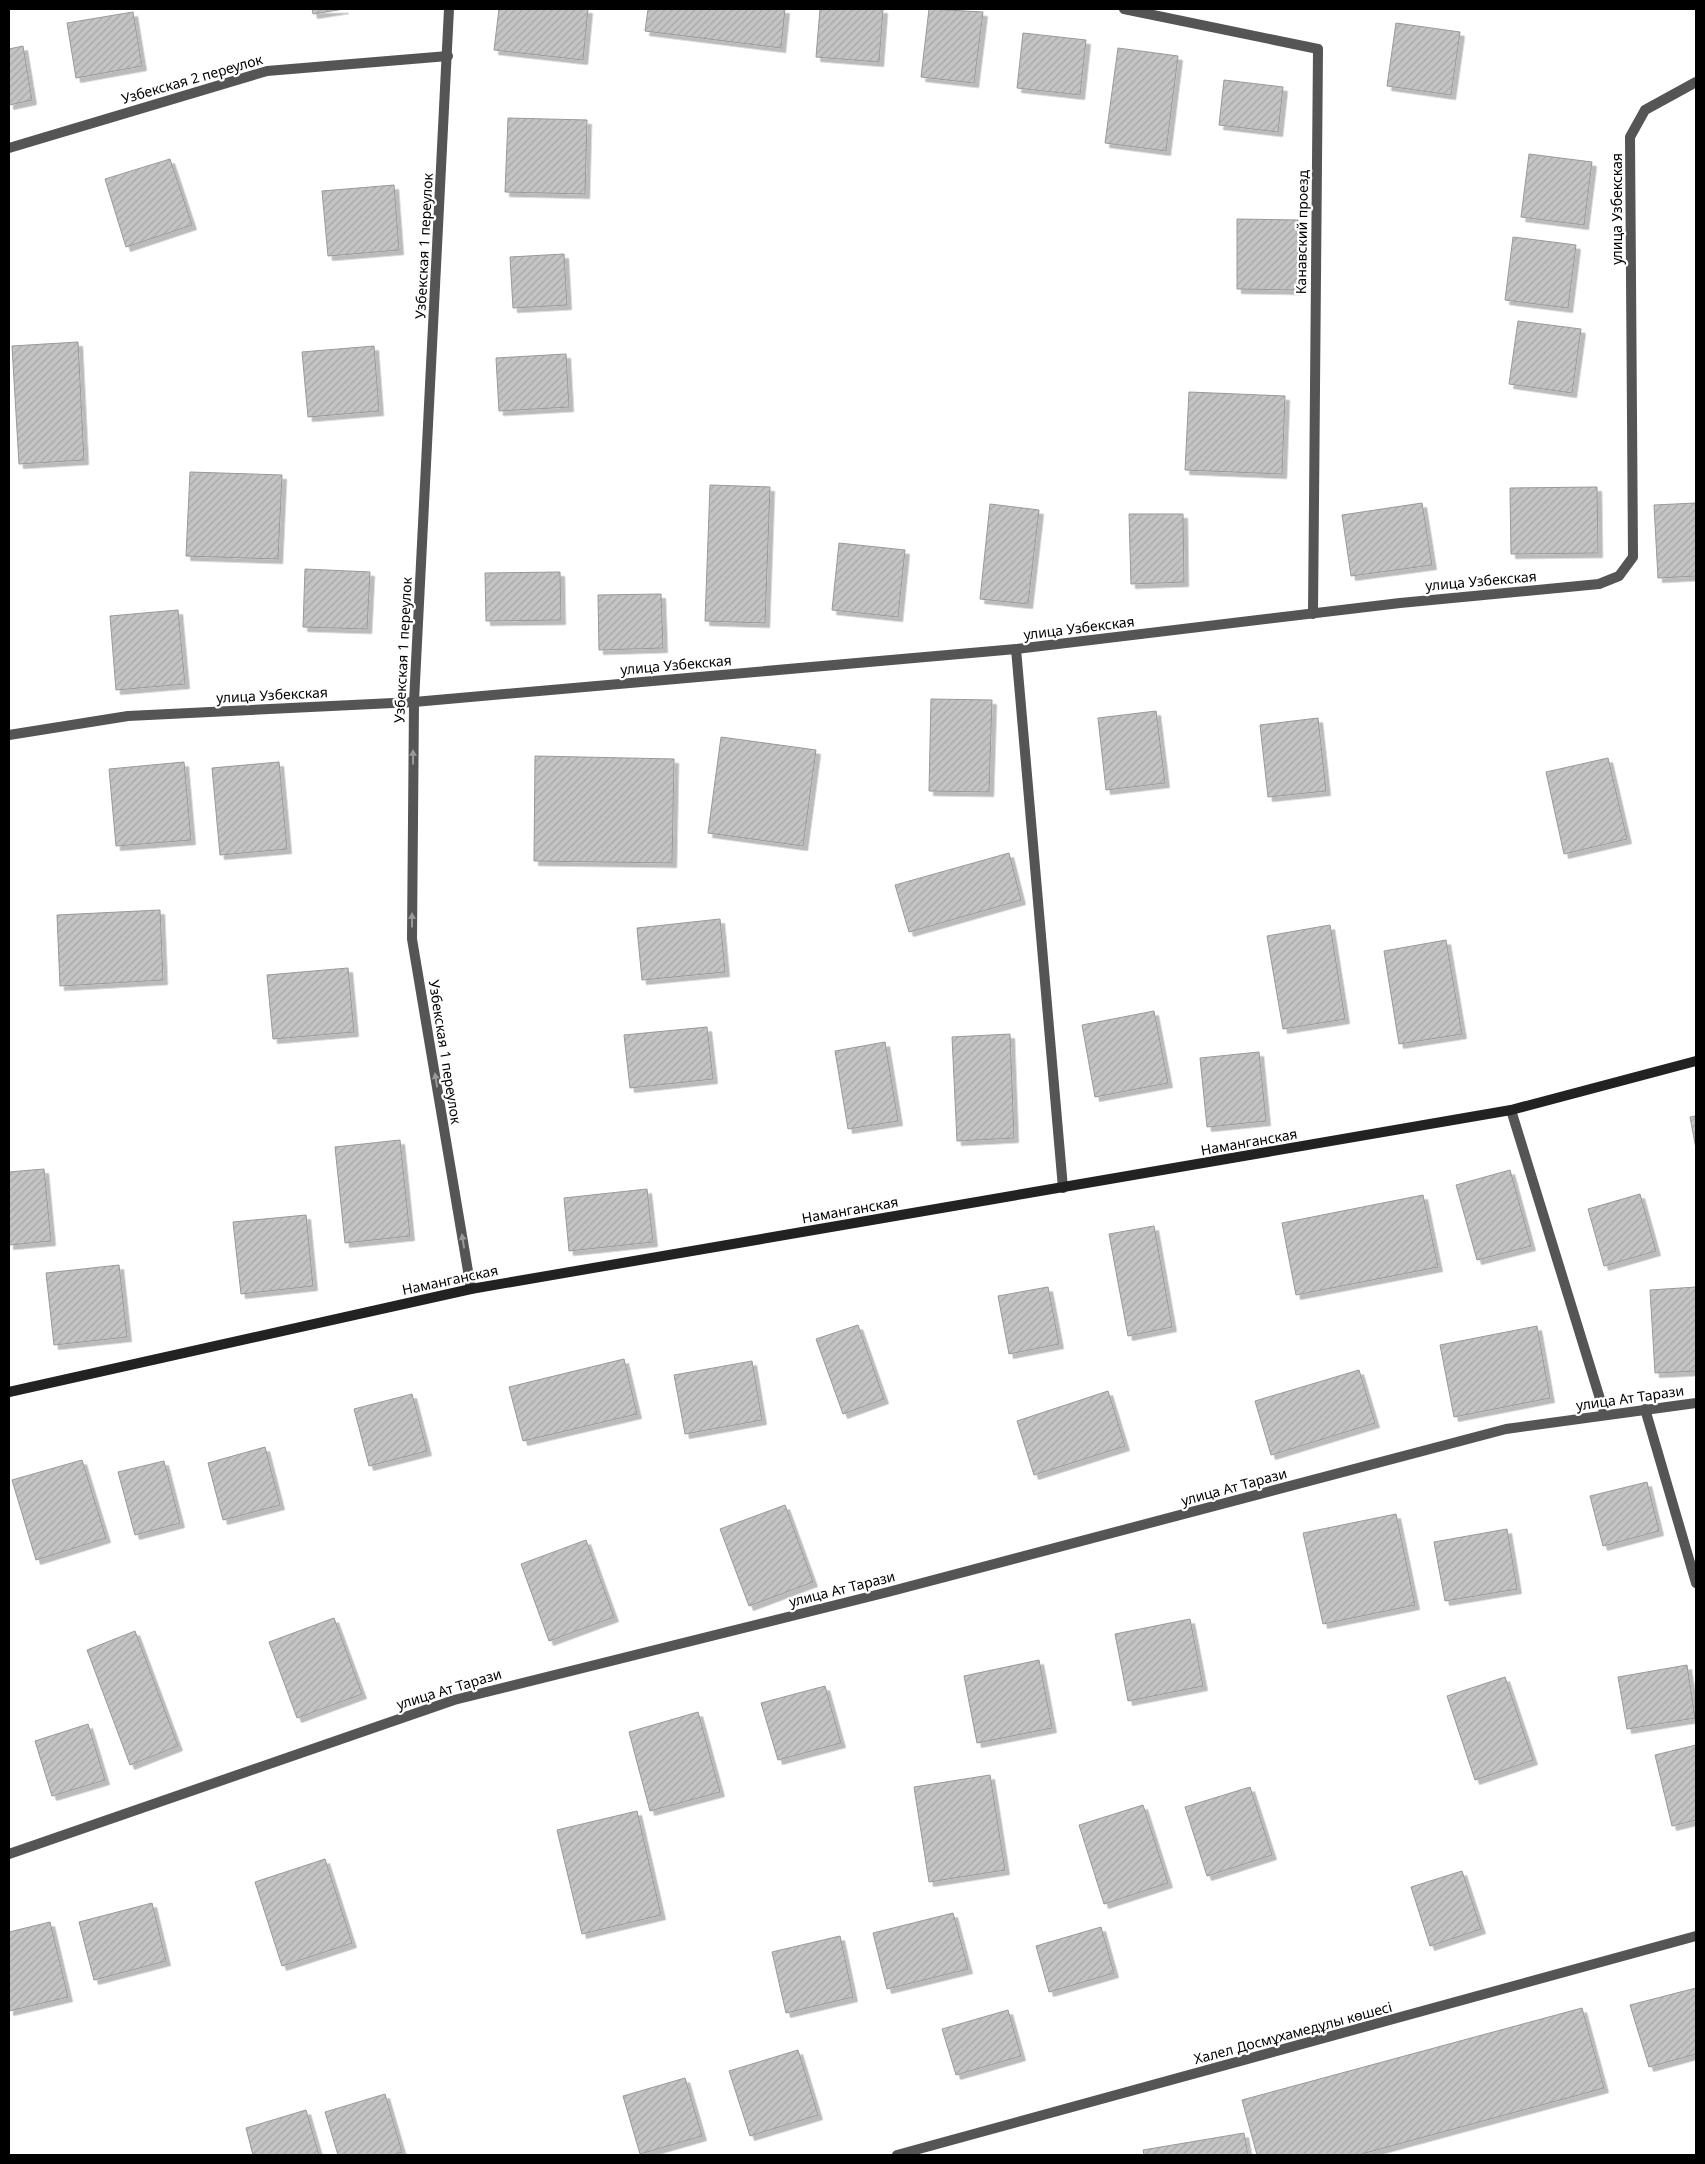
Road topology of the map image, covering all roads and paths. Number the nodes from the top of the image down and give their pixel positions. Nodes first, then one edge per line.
1 (449, 9) edge
2 (1124, 9) edge
3 (448, 56) junction
4 (1696, 82) edge
5 (9, 148) edge
6 (1312, 614) junction
7 (1016, 649) junction
8 (414, 702) junction
9 (9, 735) edge
10 (1696, 1061) edge
11 (1511, 1110) junction
12 (1063, 1188) junction
13 (470, 1289) junction
14 (9, 1392) edge
15 (1696, 1403) edge
16 (1645, 1409) junction
17 (1605, 1415) junction
18 (1696, 1583) edge
19 (9, 1854) edge
20 (1696, 1936) edge
21 (897, 2155) edge

1 - 3 street, Узбекская 1 переулок
2 - 6 street, Канавский проезд
3 - 5 street, Узбекская 2 переулок
3 - 8 street, Узбекская 1 переулок
4 - 6 street, улица Узбекская
6 - 7 street, улица Узбекская
7 - 8 street, улица Узбекская
7 - 12 street
8 - 9 street, улица Узбекская
13 -> 8 street, Узбекская 1 переулок
10 - 11 street, Наманганская
11 - 12 street, Наманганская
11 - 17 street
12 - 13 street, Наманганская
13 - 14 street, Наманганская
15 - 16 street, улица Ат Тарази
16 - 17 street, улица Ат Тарази
16 - 18 street
17 - 19 street, улица Ат Тарази
20 - 21 street, Халел Досмұхамедұлы көшесі

